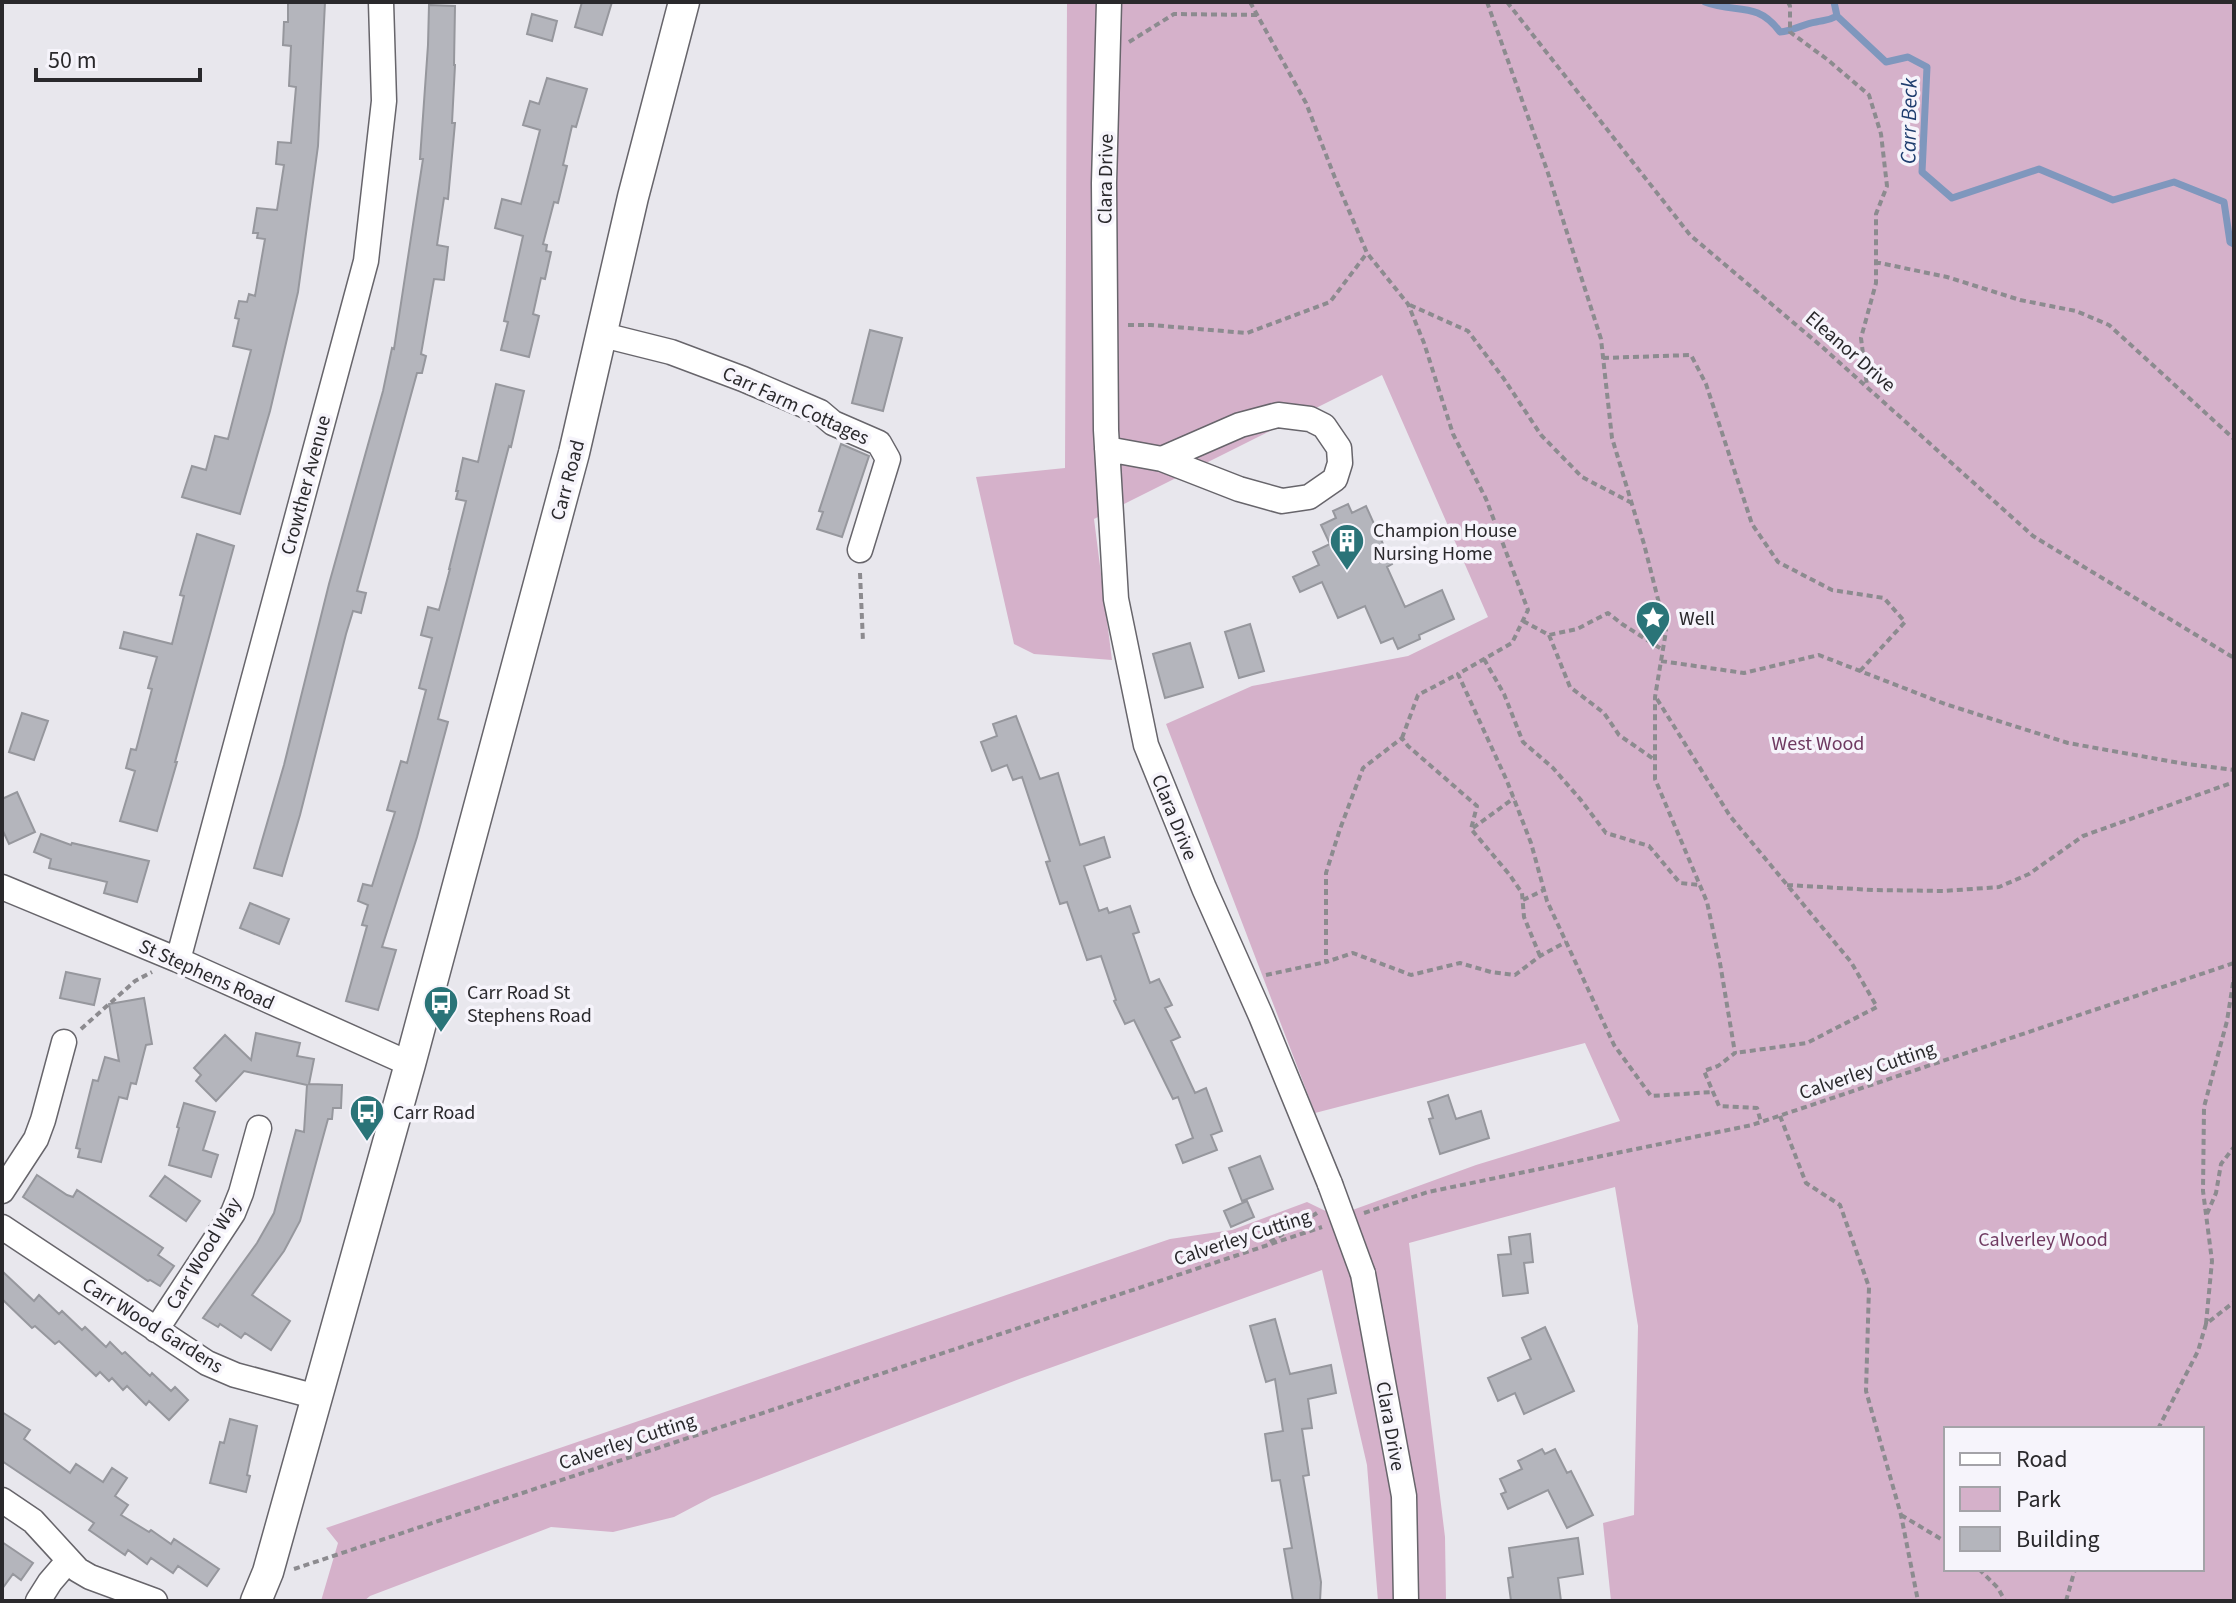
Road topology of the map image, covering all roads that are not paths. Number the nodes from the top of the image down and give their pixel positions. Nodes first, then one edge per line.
1 (381, 2) edge
2 (684, 2) edge
3 (1109, 2) edge
4 (603, 335) junction
5 (1107, 449) junction
6 (1162, 459) junction
7 (860, 550) dead end
8 (2, 887) edge
9 (171, 958) junction
10 (64, 1042) road end
11 (410, 1064) junction
12 (259, 1128) dead end
13 (2, 1191) edge
14 (2, 1227) edge
15 (156, 1330) junction
16 (317, 1397) junction
17 (2, 1500) edge
18 (68, 1561) junction
19 (38, 1601) edge
20 (155, 1601) edge
21 (256, 1601) edge
22 (1406, 1601) edge

1 - 9 street, Crowther Avenue
2 - 4 main road, Carr Road
3 - 5 street, Clara Drive
4 - 7 street, Carr Farm Cottages
4 - 11 main road, Carr Road
5 - 6 street
5 - 22 street, Clara Drive, bridge
6 - 6 street
8 - 9 street, St Stephens Road
9 - 11 street, St Stephens Road
10 - 13 street
11 - 16 main road, Carr Road
12 - 15 street, Carr Wood Way
14 - 15 street, Carr Wood Gardens
15 - 16 street, Carr Wood Gardens
16 - 21 main road, Carr Road
17 - 18 street
18 - 19 street
18 - 20 street

